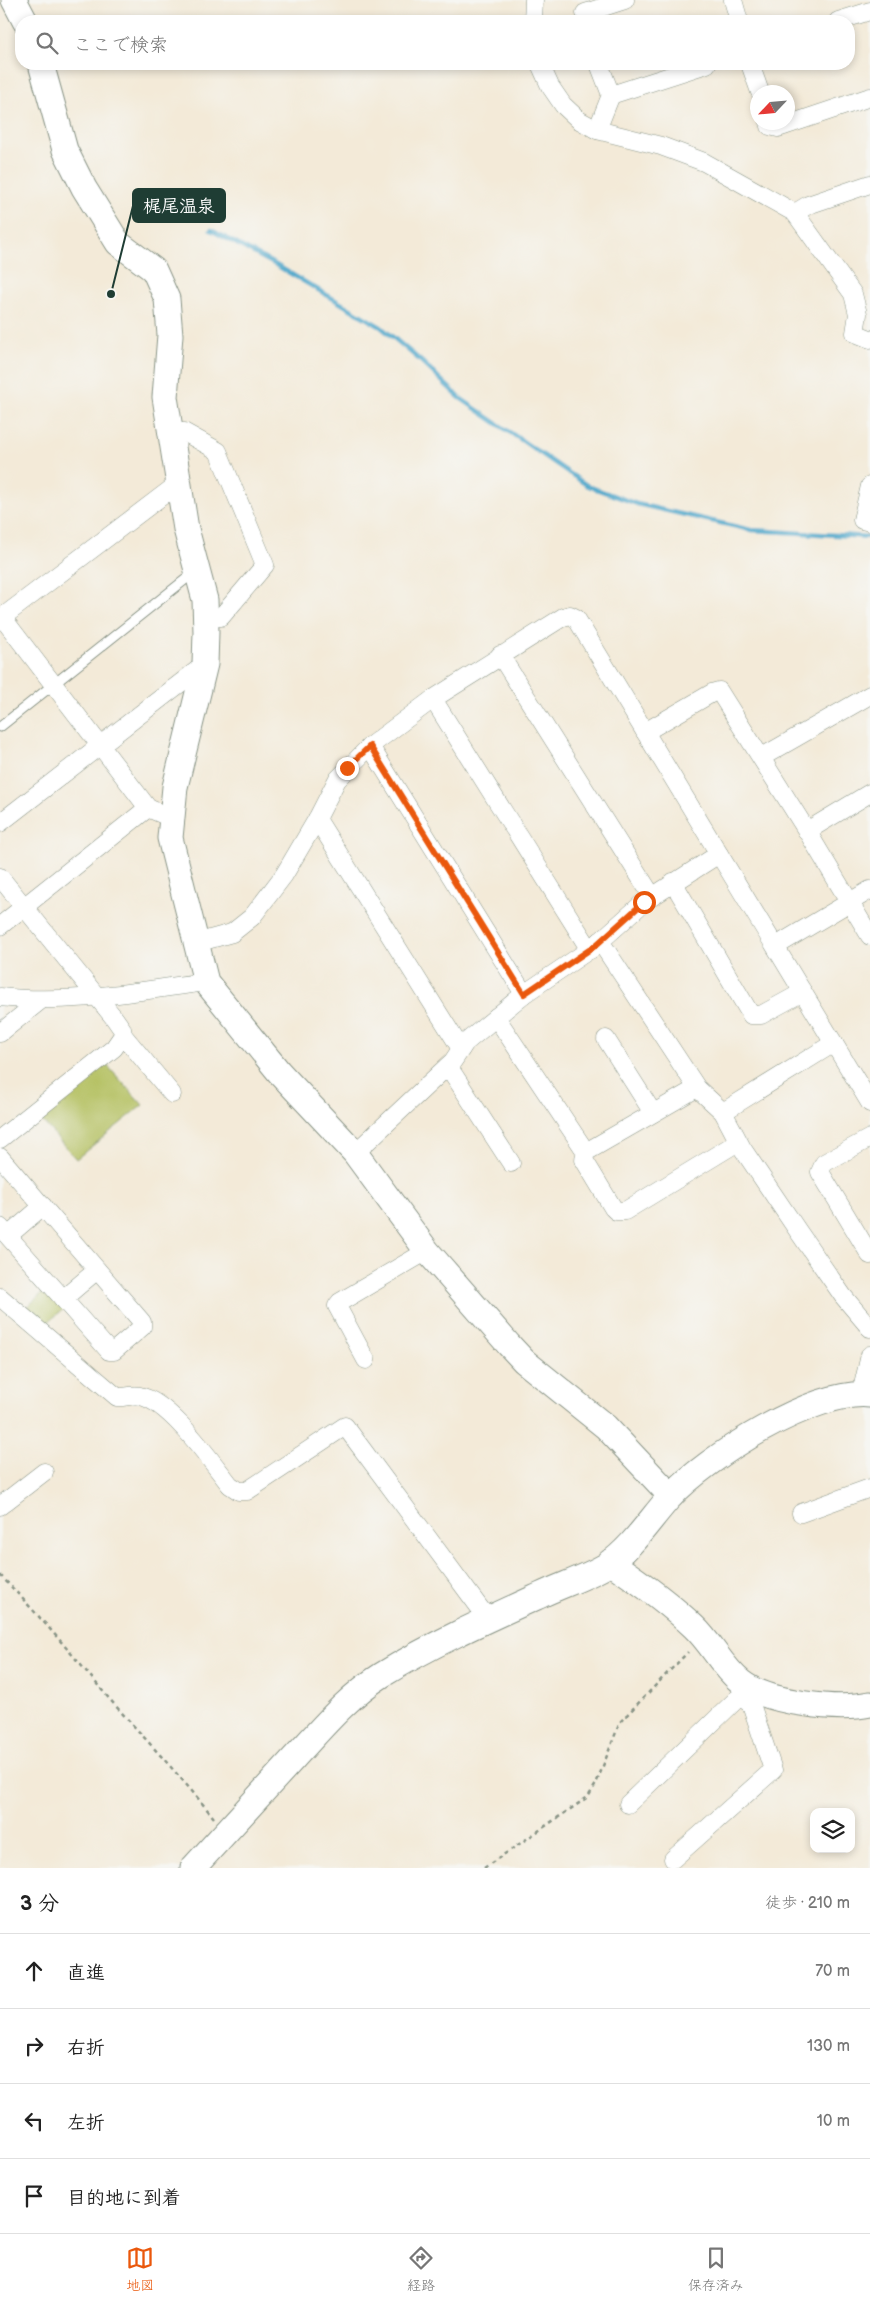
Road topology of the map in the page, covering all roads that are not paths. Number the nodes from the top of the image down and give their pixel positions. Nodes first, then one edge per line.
1 (14, 0) edge
2 (534, 0) edge
3 (625, 0) edge
4 (733, 0) edge
5 (585, 11) edge
6 (870, 11) edge
7 (22, 15) edge
8 (533, 15) edge
9 (737, 15) edge
10 (855, 16) edge
11 (43, 70) edge
12 (543, 70) edge
13 (601, 70) edge
14 (688, 70) edge
15 (752, 70) edge
16 (758, 85) edge
17 (611, 95) junction
18 (870, 97) edge
19 (795, 122) edge
20 (597, 130) junction
21 (870, 184) edge
22 (794, 213) junction
23 (870, 339) edge
24 (170, 430) junction
25 (179, 483) junction
26 (870, 486) edge
27 (870, 522) edge
28 (197, 571) junction
29 (1, 618) edge
30 (205, 618) junction
31 (500, 654) junction
32 (205, 664) junction
33 (54, 685) junction
34 (870, 695) edge
35 (434, 698) junction
36 (0, 726) edge
37 (645, 732) junction
38 (100, 745) junction
39 (370, 746) junction
40 (762, 758) junction
41 (870, 793) edge
42 (148, 808) junction
43 (171, 818) junction
44 (317, 820) junction
45 (0, 823) edge
46 (807, 831) junction
47 (719, 854) junction
48 (0, 877) edge
49 (673, 882) junction
50 (870, 890) edge
51 (652, 896) junction
52 (850, 902) junction
53 (24, 908) junction
54 (0, 926) edge
55 (870, 936) edge
56 (196, 943) junction
57 (595, 945) junction
58 (776, 946) junction
59 (206, 982) junction
60 (802, 992) junction
61 (524, 994) junction
62 (95, 996) junction
63 (0, 997) edge
64 (41, 1000) junction
65 (496, 1017) junction
66 (0, 1033) edge
67 (123, 1036) junction
68 (606, 1039) dead end
69 (834, 1043) junction
70 (461, 1049) junction
71 (448, 1066) junction
72 (697, 1088) junction
73 (172, 1094) dead end
74 (870, 1103) edge
75 (723, 1112) junction
76 (653, 1113) junction
77 (870, 1138) edge
78 (0, 1139) edge
79 (738, 1142) junction
80 (586, 1152) junction
81 (355, 1153) junction
82 (0, 1156) edge
83 (511, 1163) dead end
84 (43, 1206) junction
85 (4, 1232) edge
86 (427, 1251) junction
87 (870, 1255) edge
88 (97, 1270) junction
89 (0, 1297) edge
90 (63, 1299) junction
91 (870, 1328) edge
92 (870, 1355) edge
93 (366, 1360) dead end
94 (866, 1395) edge
95 (44, 1472) dead end
96 (870, 1488) edge
97 (671, 1496) junction
98 (0, 1506) edge
99 (801, 1513) dead end
100 (610, 1562) junction
101 (488, 1619) junction
102 (756, 1699) junction
103 (870, 1704) edge
104 (628, 1804) dead end
105 (673, 1859) dead end
106 (193, 1868) edge

1 - 7 street
2 - 8 street
3 - 5 street
4 - 9 street
6 - 10 street
11 - 24 street
12 - 20 street
13 - 17 street
14 - 17 street
15 - 16 street
17 - 20 street
18 - 19 street
20 - 22 street
21 - 22 street
22 - 23 street
24 - 25 street
24 - 30 street
25 - 28 street
25 - 29 street
26 - 27 street
28 - 30 street
28 - 33 lane
29 - 33 street
30 - 32 street
31 - 35 street
31 - 37 street
31 - 51 street
32 - 38 street
32 - 43 street
33 - 36 lane
33 - 38 street
34 - 40 street
35 - 39 street
35 - 57 street
37 - 40 street
37 - 47 street
38 - 42 street
38 - 45 street
39 - 44 street
39 - 61 street
40 - 46 street
41 - 46 street
42 - 43 street
42 - 53 street
43 - 56 street
44 - 56 street
44 - 70 street
46 - 52 street
47 - 49 street
47 - 58 street
48 - 53 street
49 - 51 street
49 - 60 street
50 - 52 street
51 - 57 street
52 - 55 street
52 - 58 street
53 - 54 street
53 - 62 street
56 - 59 street
57 - 61 street
57 - 72 street
58 - 60 street
59 - 62 street
59 - 81 street
60 - 69 street
61 - 65 street
62 - 64 street
62 - 67 street
63 - 64 street
64 - 66 street
65 - 70 street
65 - 80 street
67 - 73 street
67 - 78 street
68 - 76 street
69 - 74 street
69 - 75 street
70 - 71 street
71 - 81 street
71 - 83 street
72 - 75 street
72 - 76 street
75 - 79 street
76 - 80 street
77 - 87 street
79 - 80 street
79 - 91 street
81 - 86 street
82 - 84 street
84 - 85 street
84 - 88 street
85 - 90 street
86 - 93 street
86 - 97 street
88 - 90 street
88 - 90 street
89 - 101 street
92 - 94 street
94 - 97 street
95 - 98 street
96 - 99 street
97 - 100 street
100 - 101 street
100 - 102 street
101 - 106 street
102 - 103 street
102 - 104 street
102 - 105 street

